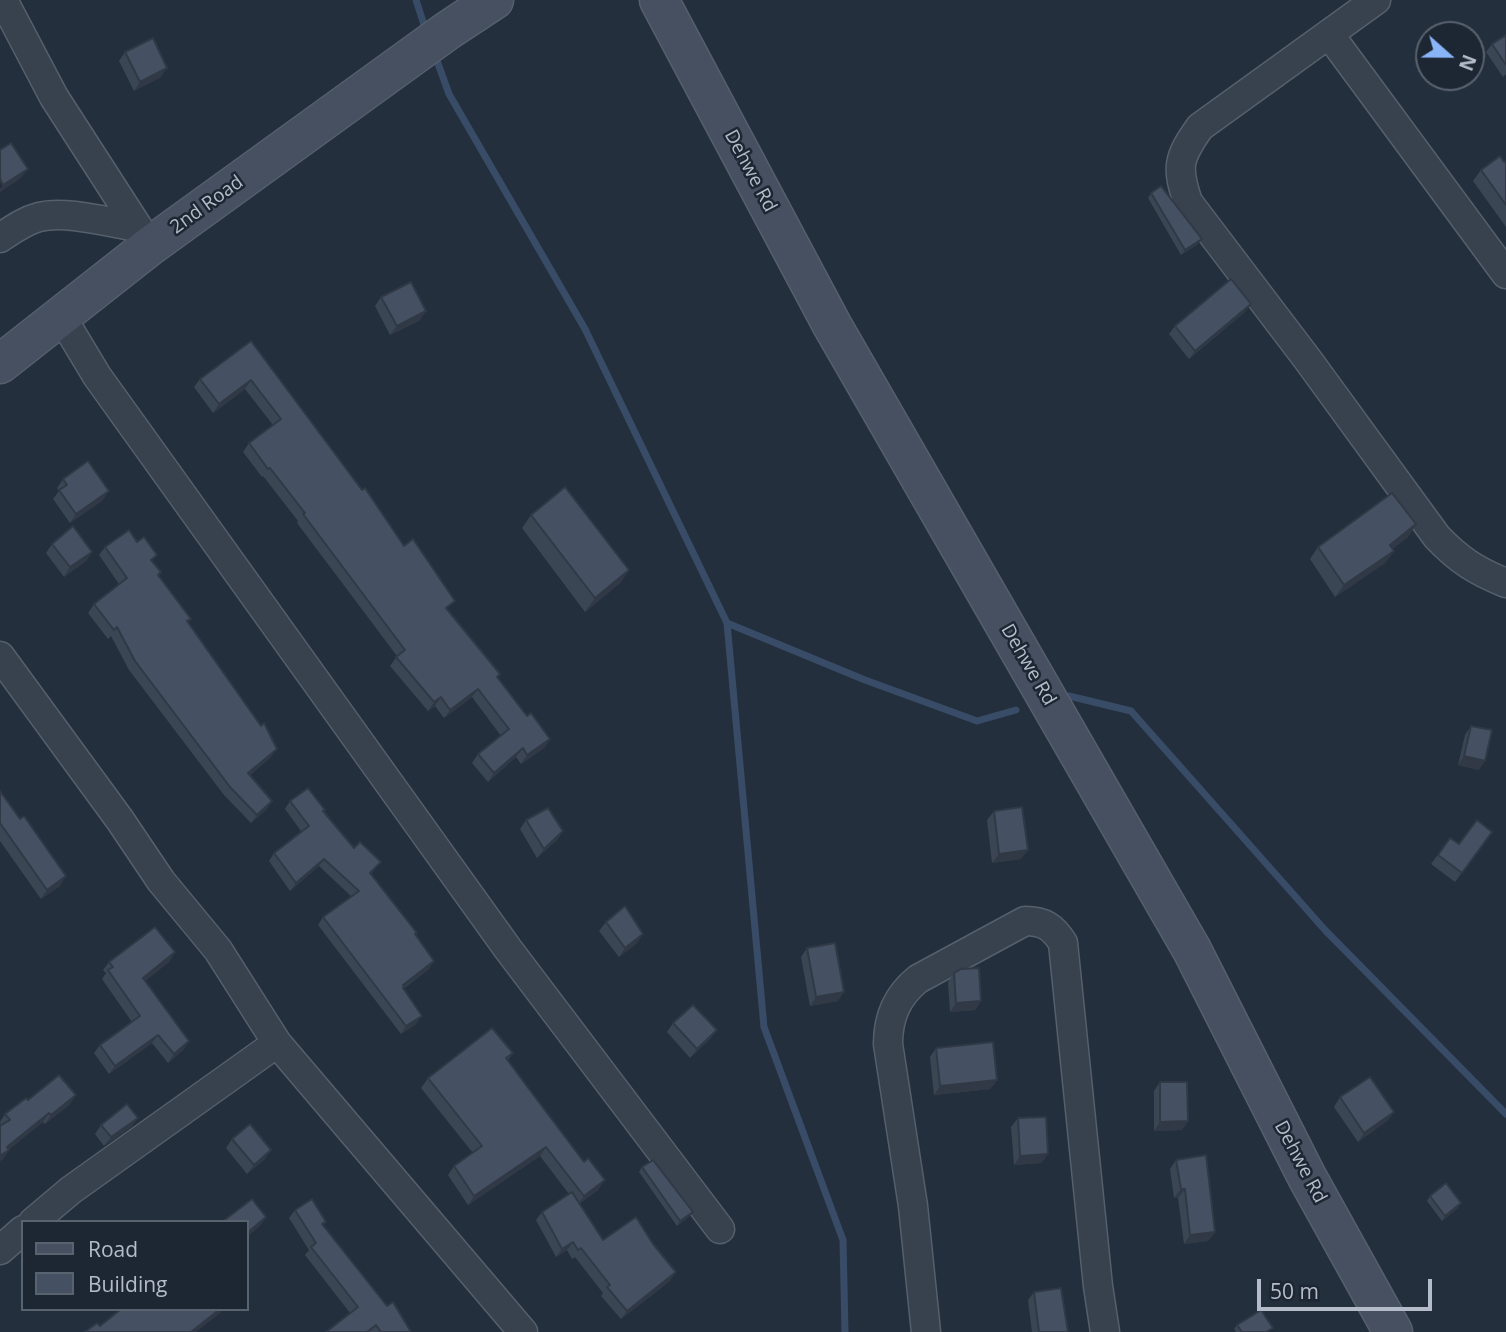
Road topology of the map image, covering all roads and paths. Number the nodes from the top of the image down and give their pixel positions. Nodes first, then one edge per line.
1 (3, 0) edge
2 (494, 0) edge
3 (659, 0) edge
4 (1376, 0) edge
5 (1329, 34) junction
6 (144, 237) junction
7 (0, 238) edge
8 (1506, 274) edge
9 (61, 316) junction
10 (0, 364) edge
11 (1506, 583) edge
12 (0, 656) edge
13 (277, 1043) junction
14 (35, 1220) edge
15 (720, 1229) dead end
16 (21, 1232) edge
17 (0, 1250) edge
18 (523, 1332) edge
19 (926, 1332) edge
20 (1105, 1332) edge
21 (1393, 1332) edge

1 - 6 street
2 - 6 street, 2nd Road
3 - 21 street, Dehwe Rd
4 - 5 street
5 - 8 street
5 - 11 street
6 - 7 street
6 - 9 street, 2nd Road
9 - 10 street, 2nd Road
9 - 15 street
12 - 13 street
13 - 14 street
13 - 18 street
16 - 17 street
19 - 20 street

